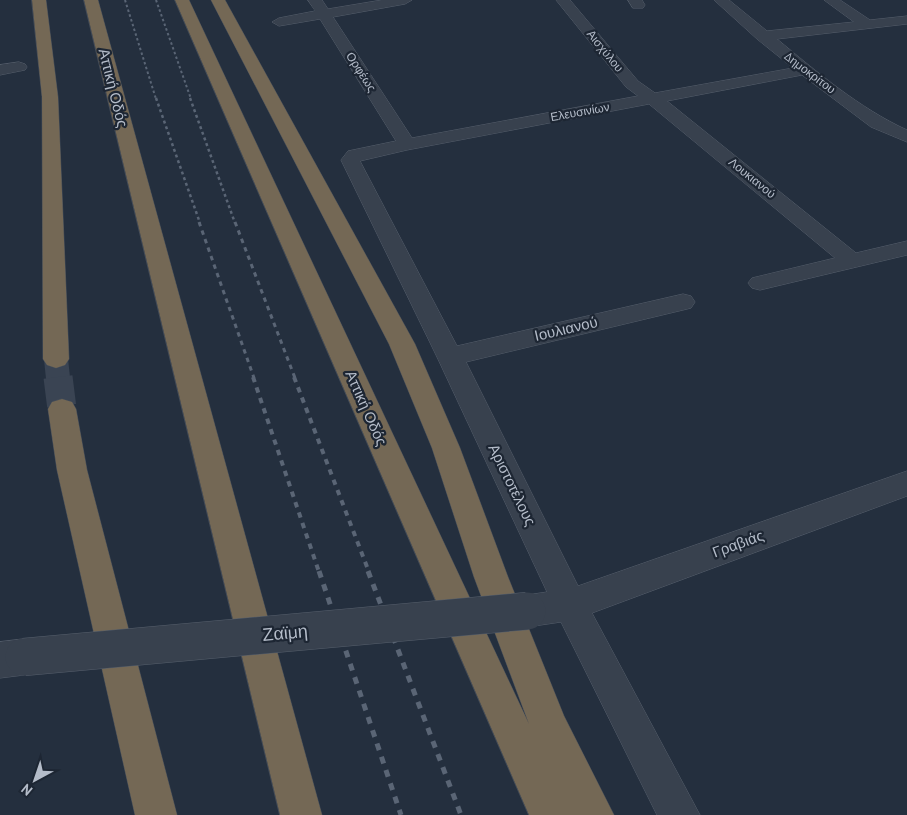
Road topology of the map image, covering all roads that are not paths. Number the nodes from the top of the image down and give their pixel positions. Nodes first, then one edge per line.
1 (39, 0) edge
2 (91, 0) edge
3 (182, 0) edge
4 (218, 0) edge
5 (315, 0) edge
6 (405, 0) edge
7 (563, 0) edge
8 (721, 0) edge
9 (831, 0) edge
10 (325, 14) junction
11 (907, 20) edge
12 (279, 22) dead end
13 (867, 24) junction
14 (762, 36) junction
15 (19, 67) dead end
16 (0, 70) edge
17 (805, 70) junction
18 (650, 99) junction
19 (906, 135) edge
20 (408, 144) junction
21 (355, 155) joint
22 (907, 248) edge
23 (852, 261) junction
24 (760, 283) dead end
25 (683, 302) dead end
26 (450, 357) junction
27 (56, 359) tunnel mouth
28 (62, 409) tunnel mouth
29 (907, 483) edge
30 (570, 605) junction
31 (12, 659) edge
32 (156, 815) edge
33 (301, 815) edge
34 (550, 815) edge
35 (593, 815) edge
36 (679, 815) edge

1 - 27 highway
2 - 33 highway, Αττική Οδός
3 - 34 highway, Αττική Οδός
4 - 35 highway
5 - 10 street, Ορφέως
6 - 10 street
7 - 18 street, Αισχύλου
8 - 14 street, Δημοκρίτου
9 - 13 street
10 - 12 street
10 - 20 street, Ορφέως
11 - 13 street
13 - 14 street
14 - 17 street, Δημοκρίτου
15 - 16 street
17 - 18 street, Ελευσινίων
17 - 19 street, Δημοκρίτου
18 - 20 street, Ελευσινίων
18 - 23 street, Λουκιανού
20 - 21 street, Ελευσινίων
21 - 26 street, Αριστοτέλους
22 - 23 street
23 - 24 street
25 - 26 street, Ιουλιανού
26 - 30 street, Αριστοτέλους
28 - 32 highway
29 - 30 street, Γραβιάς
30 - 31 street, Ζαϊμη, bridge
30 - 36 street, Αριστοτέλους

